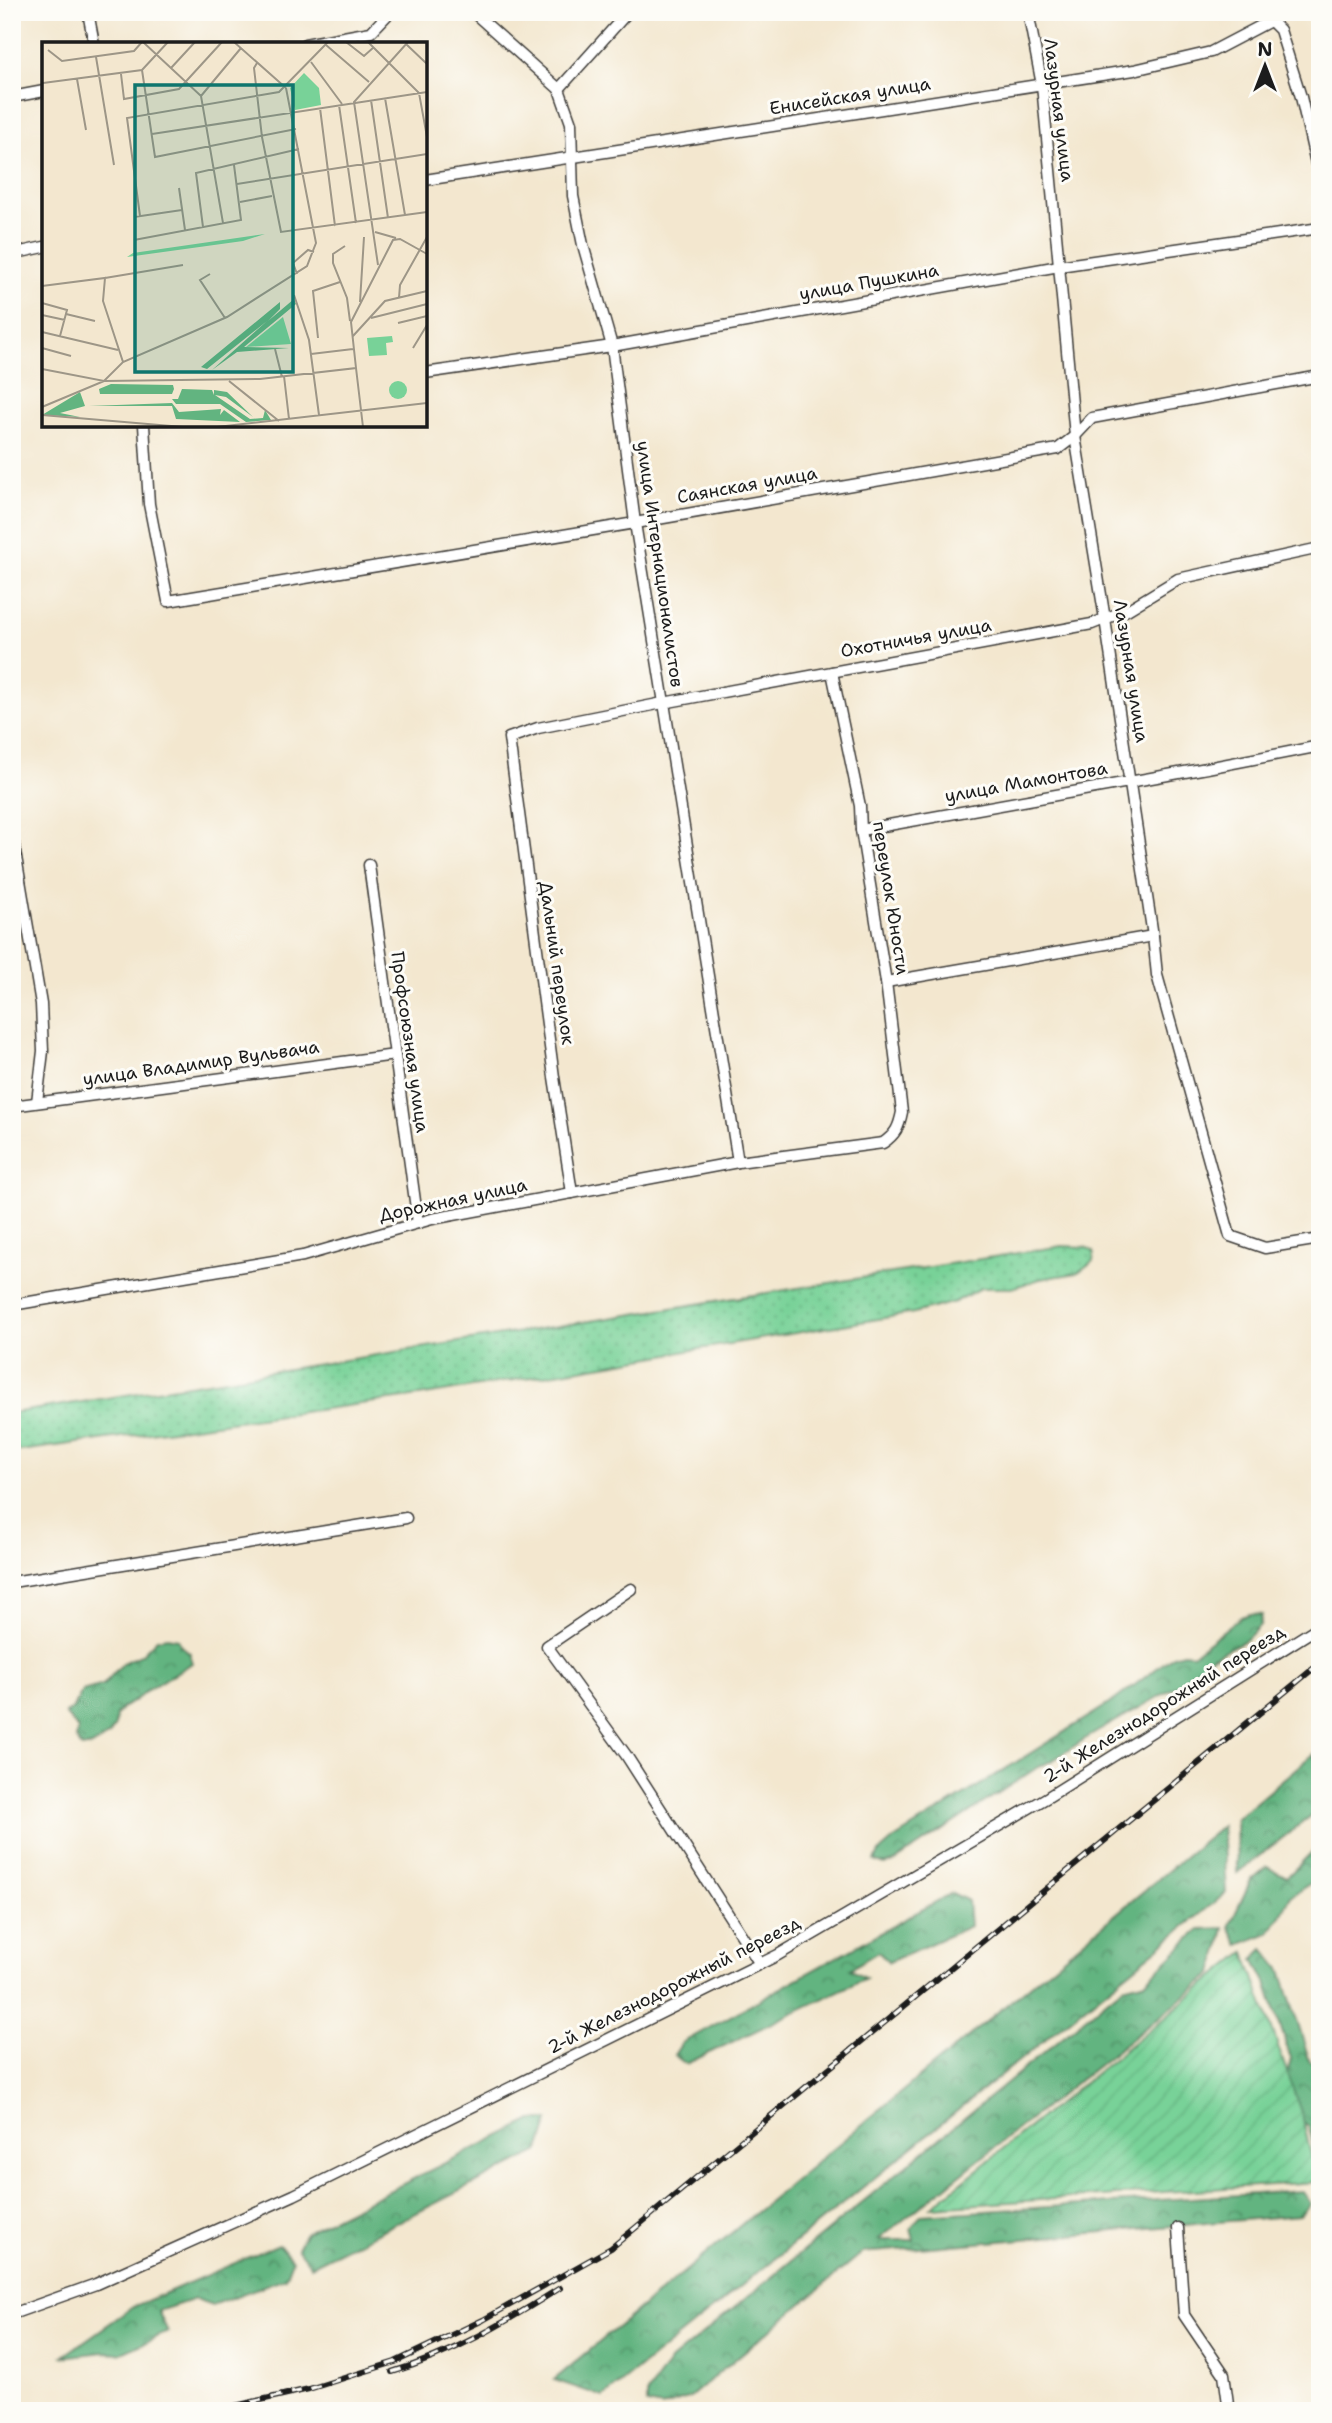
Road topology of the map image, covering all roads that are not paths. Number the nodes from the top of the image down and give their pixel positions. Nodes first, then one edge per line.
1 (88, 12) edge
2 (390, 12) edge
3 (473, 12) edge
4 (628, 12) edge
5 (1028, 12) edge
6 (1262, 12) edge
7 (1275, 16) edge
8 (94, 42) edge
9 (316, 42) edge
10 (1042, 85) junction
11 (559, 89) junction
12 (42, 91) edge
13 (12, 97) edge
14 (571, 156) junction
15 (427, 180) edge
16 (1320, 181) edge
17 (1320, 228) edge
18 (42, 247) edge
19 (12, 254) edge
20 (1059, 266) junction
21 (612, 346) junction
22 (427, 373) edge
23 (1320, 376) edge
24 (144, 427) edge
25 (1074, 436) junction
26 (635, 523) junction
27 (1320, 548) edge
28 (1105, 618) junction
29 (832, 672) junction
30 (663, 703) junction
31 (509, 738) joint
32 (1320, 746) edge
33 (1130, 782) junction
34 (861, 830) junction
35 (12, 833) edge
36 (369, 865) dead end
37 (1153, 936) junction
38 (886, 982) junction
39 (395, 1055) junction
40 (37, 1102) junction
41 (12, 1106) edge
42 (898, 1130) joint
43 (738, 1162) junction
44 (572, 1193) junction
45 (418, 1223) junction
46 (1320, 1239) edge
47 (12, 1305) edge
48 (406, 1518) dead end
49 (12, 1582) edge
50 (631, 1589) dead end
51 (1320, 1626) edge
52 (760, 1964) junction
53 (1178, 2228) dead end
54 (12, 2314) edge
55 (1229, 2411) edge

1 - 8 street
2 - 9 street
3 - 11 street, улица Интернационалистов
4 - 11 street
5 - 10 street, Лазурная улица
6 - 7 street
7 - 10 street, Енисейская улица
7 - 16 street
10 - 14 street, Енисейская улица
10 - 20 street, Лазурная улица
11 - 14 street, улица Интернационалистов
12 - 13 street
14 - 15 street, Енисейская улица
14 - 21 street, улица Интернационалистов
17 - 20 street, улица Пушкина
18 - 19 street
20 - 21 street, улица Пушкина
20 - 25 street, Лазурная улица
21 - 22 street, улица Пушкина
21 - 26 street, улица Интернационалистов
23 - 25 street, Саянская улица
24 - 26 street, Саянская улица
25 - 26 street, Саянская улица
25 - 28 street, Лазурная улица
26 - 30 street, улица Интернационалистов
27 - 28 street, Охотничья улица
28 - 29 street, Охотничья улица
28 - 33 street, Лазурная улица
29 - 30 street, Охотничья улица
29 - 34 street, переулок Юности
30 - 31 street, Охотничья улица
30 - 43 street, улица Интернационалистов
31 - 44 street, Дальний переулок
32 - 33 street, улица Мамонтова
33 - 34 street, улица Мамонтова
33 - 37 street, Лазурная улица
34 - 38 street, переулок Юности
35 - 40 street
36 - 39 street, Профсоюзная улица
37 - 38 street
37 - 46 street, Лазурная улица
38 - 42 street, переулок Юности
39 - 40 street, улица Владимир Вульвача
39 - 45 street, Профсоюзная улица
40 - 41 street, улица Владимир Вульвача
42 - 43 street, Дорожная улица
43 - 44 street, Дорожная улица
44 - 45 street, Дорожная улица
45 - 47 street, Дорожная улица
48 - 49 street
50 - 52 street
51 - 52 street, 2-й Железнодорожный переезд
52 - 54 street, 2-й Железнодорожный переезд
53 - 55 street

